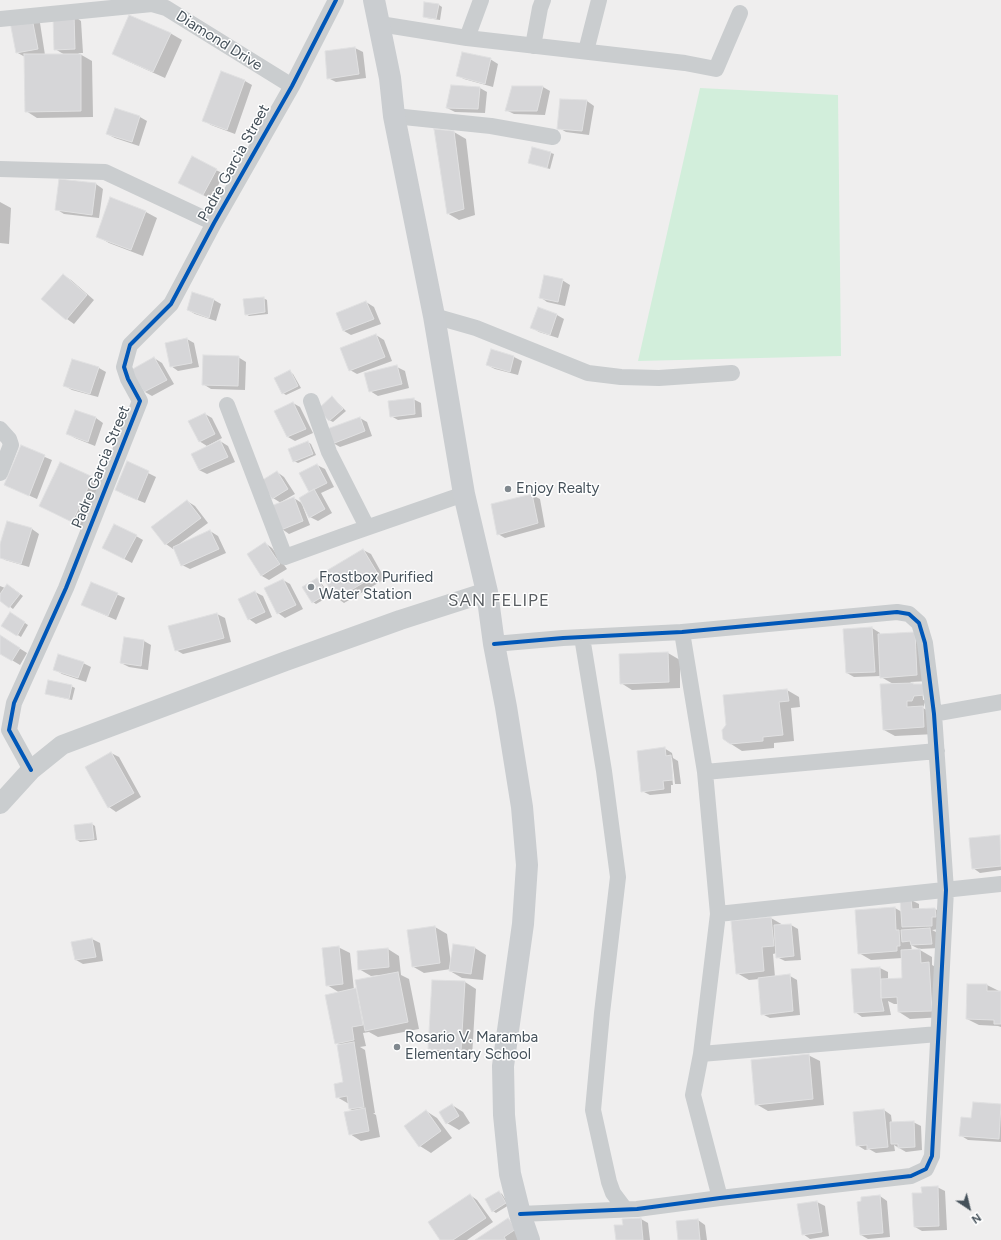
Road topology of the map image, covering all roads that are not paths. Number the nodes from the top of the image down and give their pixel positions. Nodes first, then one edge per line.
1 (336, 0) edge
2 (374, 0) edge
3 (481, 0) edge
4 (543, 0) edge
5 (599, 0) edge
6 (740, 13) dead end
7 (0, 19) edge
8 (380, 24) junction
9 (467, 38) junction
10 (533, 46) junction
11 (586, 51) junction
12 (292, 86) junction
13 (394, 116) junction
14 (553, 137) dead end
15 (0, 169) edge
16 (214, 223) junction
17 (434, 316) junction
18 (732, 374) dead end
19 (311, 401) dead end
20 (227, 405) dead end
21 (0, 430) edge
22 (0, 473) edge
23 (464, 494) junction
24 (367, 527) junction
25 (487, 592) junction
26 (682, 632) junction
27 (582, 637) junction
28 (494, 644) junction
29 (1001, 702) edge
30 (934, 714) junction
31 (937, 751) junction
32 (31, 770) junction
33 (705, 772) junction
34 (0, 804) edge
35 (1001, 884) edge
36 (946, 890) junction
37 (718, 914) junction
38 (938, 1034) junction
39 (702, 1054) junction
40 (720, 1198) junction
41 (625, 1209) junction
42 (520, 1214) junction
43 (529, 1240) edge

1 - 12 street, Padre Garcia Street
2 - 8 main road
3 - 9 street
4 - 10 street
5 - 11 street
6 - 11 street
7 - 12 street, Diamond Drive
8 - 9 street
8 - 13 main road
9 - 10 street
10 - 11 street
12 - 16 street, Padre Garcia Street
13 - 14 street
13 - 17 main road
15 - 16 street
16 - 32 street, Padre Garcia Street
17 - 18 street
17 - 23 main road
19 - 24 street
20 - 24 street
21 - 22 street
23 - 24 street
23 - 25 main road
25 - 28 main road
25 - 32 street
26 - 27 street
26 - 30 street
26 - 33 street
27 - 28 street
27 - 41 street
28 - 42 main road
29 - 30 street
30 - 31 street
31 - 33 street
31 - 36 street
32 - 34 street
33 - 37 street
35 - 36 street
36 - 37 street
36 - 38 street
37 - 39 street
38 - 39 street
38 - 40 street
39 - 40 street
40 - 41 street
41 - 42 street
42 - 43 main road

